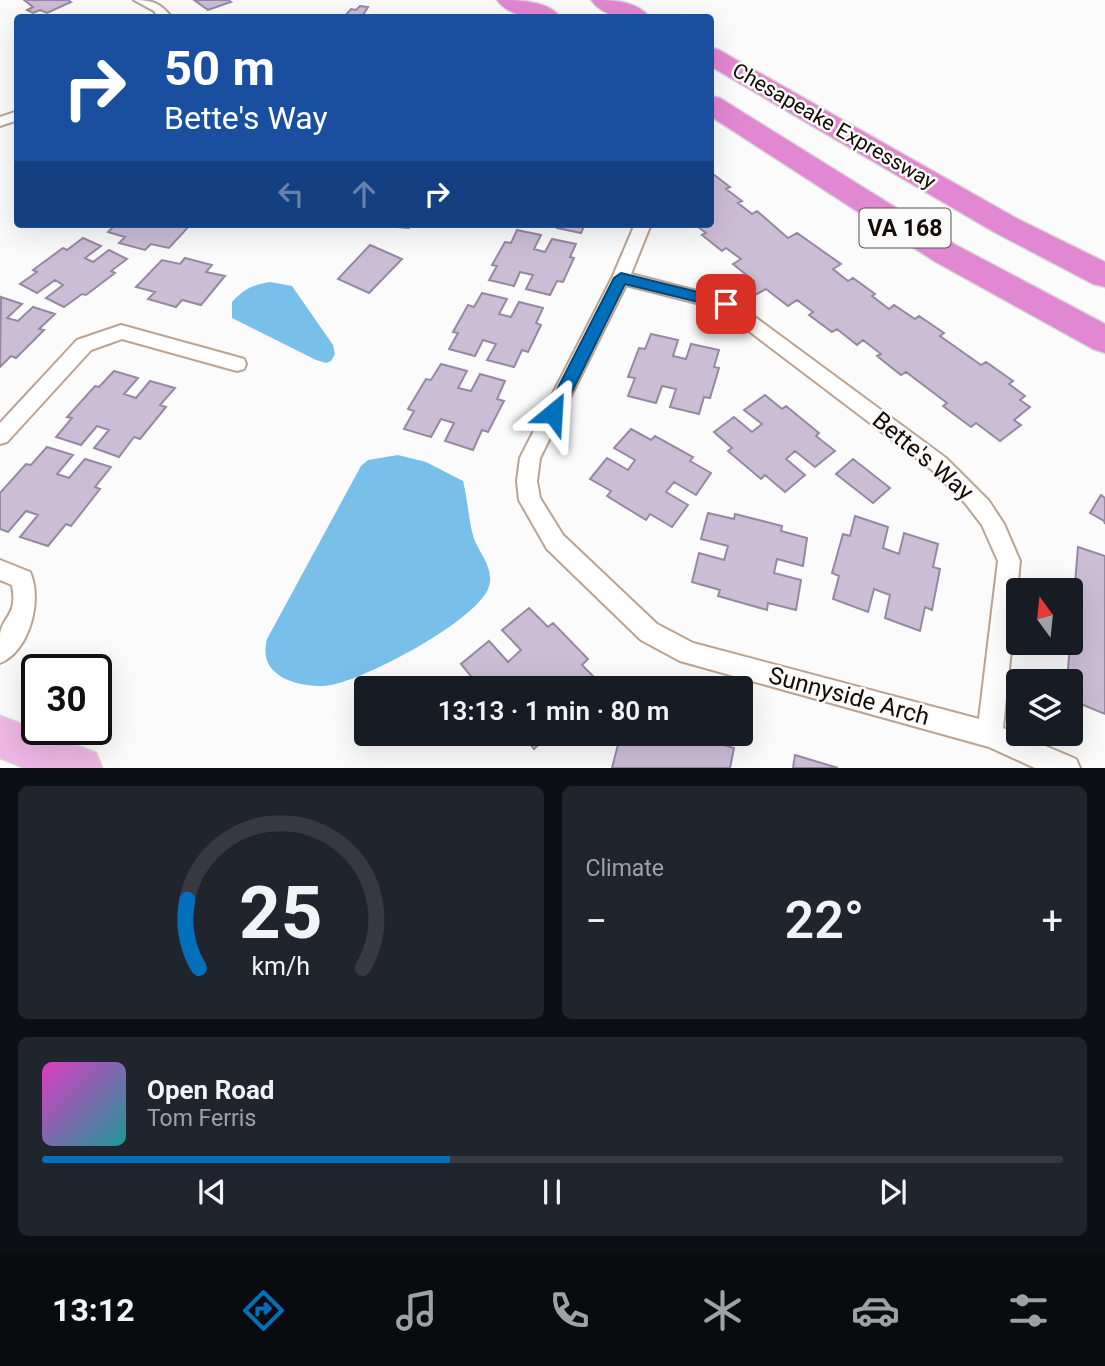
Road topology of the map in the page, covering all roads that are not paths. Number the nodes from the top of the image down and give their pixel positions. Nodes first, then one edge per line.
1 (140, 0) edge
2 (509, 0) edge
3 (603, 0) edge
4 (163, 14) edge
5 (540, 14) edge
6 (630, 14) edge
7 (714, 57) edge
8 (714, 107) edge
9 (641, 228) edge
10 (1105, 275) edge
11 (621, 278) junction
12 (1105, 340) edge
13 (237, 364) dead end
14 (0, 436) edge
15 (0, 570) edge
16 (0, 652) edge
17 (990, 735) junction
18 (0, 737) edge
19 (81, 768) edge
20 (1067, 768) edge

1 - 4 street
2 - 5 highway
3 - 6 highway
7 - 10 highway, Chesapeake Expressway / VA 168
8 - 12 highway, Chesapeake Expressway / VA 168
9 - 11 street, Sunnyside Arch
11 - 17 street, Bette's Way
11 - 17 street, Sunnyside Arch
13 - 14 street
15 - 16 street
17 - 20 street
18 - 19 main road

